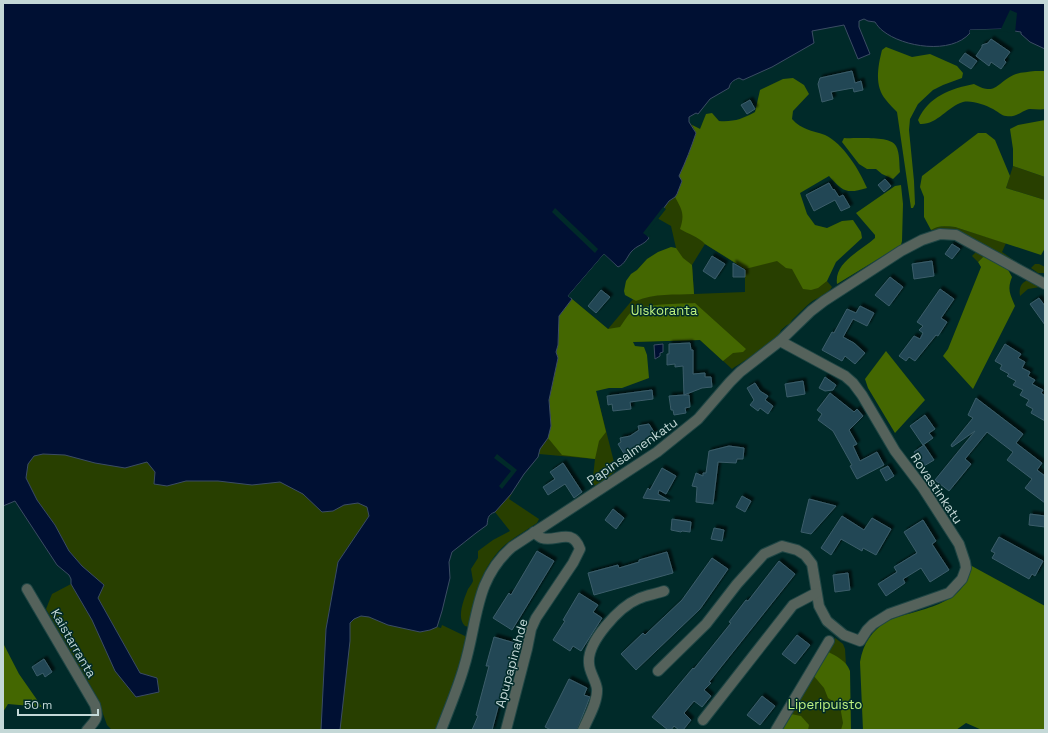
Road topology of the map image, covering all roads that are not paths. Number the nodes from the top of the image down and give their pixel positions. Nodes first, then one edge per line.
1 (1045, 284) edge
2 (780, 341) junction
3 (534, 532) junction
4 (27, 590) dead end
5 (664, 591) dead end
6 (816, 593) junction
7 (829, 642) dead end
8 (658, 671) dead end
9 (703, 720) dead end
10 (87, 730) edge
11 (441, 730) edge
12 (506, 730) edge
13 (583, 730) edge
14 (776, 730) edge

1 - 2 street, Papinsalmenkatu
2 - 3 street, Papinsalmenkatu
2 - 6 street, Rovastinkatu
3 - 11 street, Papinsalmenkatu
3 - 12 street, Apupapinahde
4 - 10 street, Kaistarranta
5 - 13 street
6 - 8 street
6 - 9 street
7 - 14 street

